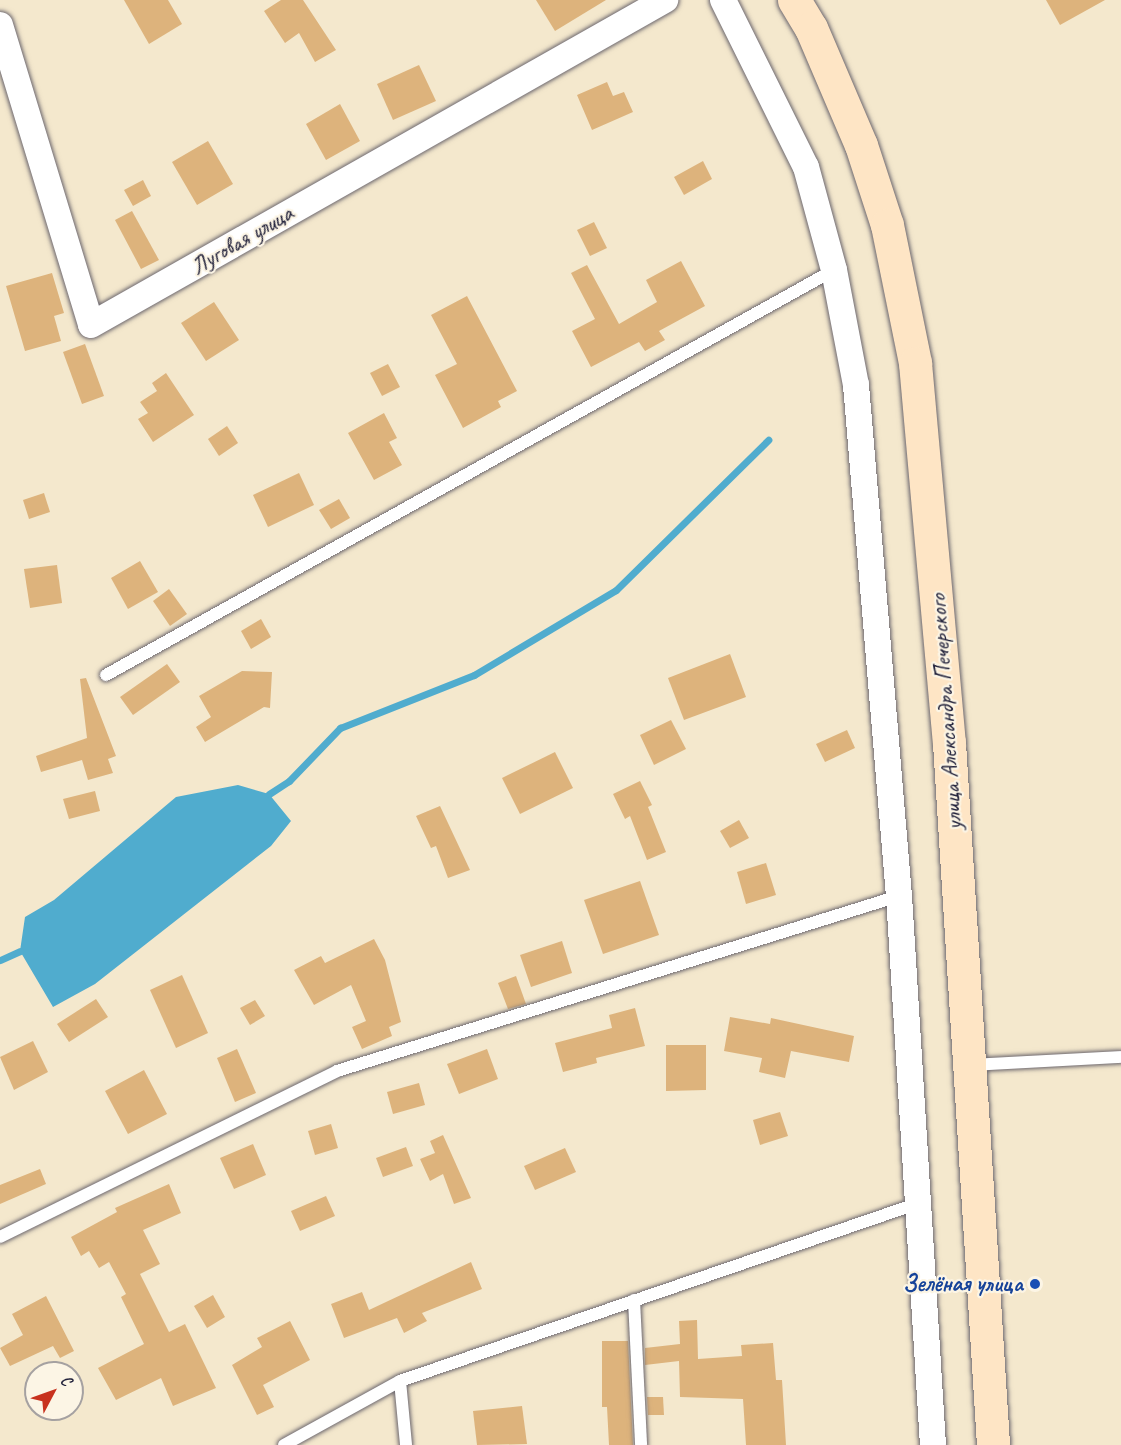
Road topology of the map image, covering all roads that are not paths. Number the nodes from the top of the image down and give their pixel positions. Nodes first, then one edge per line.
1 (665, 0) edge
2 (723, 0) edge
3 (794, 0) edge
4 (0, 25) edge
5 (834, 270) junction
6 (106, 675) dead end
7 (899, 896) junction
8 (1121, 1057) edge
9 (970, 1065) junction
10 (919, 1203) junction
11 (0, 1237) edge
12 (634, 1300) junction
13 (400, 1382) junction
14 (284, 1445) edge
15 (406, 1445) edge
16 (641, 1445) edge
17 (933, 1445) edge
18 (993, 1445) edge

1 - 4 street, Луговая улица
2 - 5 street
3 - 9 main road, улица Александра Печерского
5 - 6 lane
5 - 7 street
7 - 10 street
7 - 11 lane
8 - 9 lane
9 - 18 main road, улица Александра Печерского
10 - 12 lane
10 - 17 street
12 - 13 lane
12 - 16 lane
13 - 14 lane
13 - 15 lane

